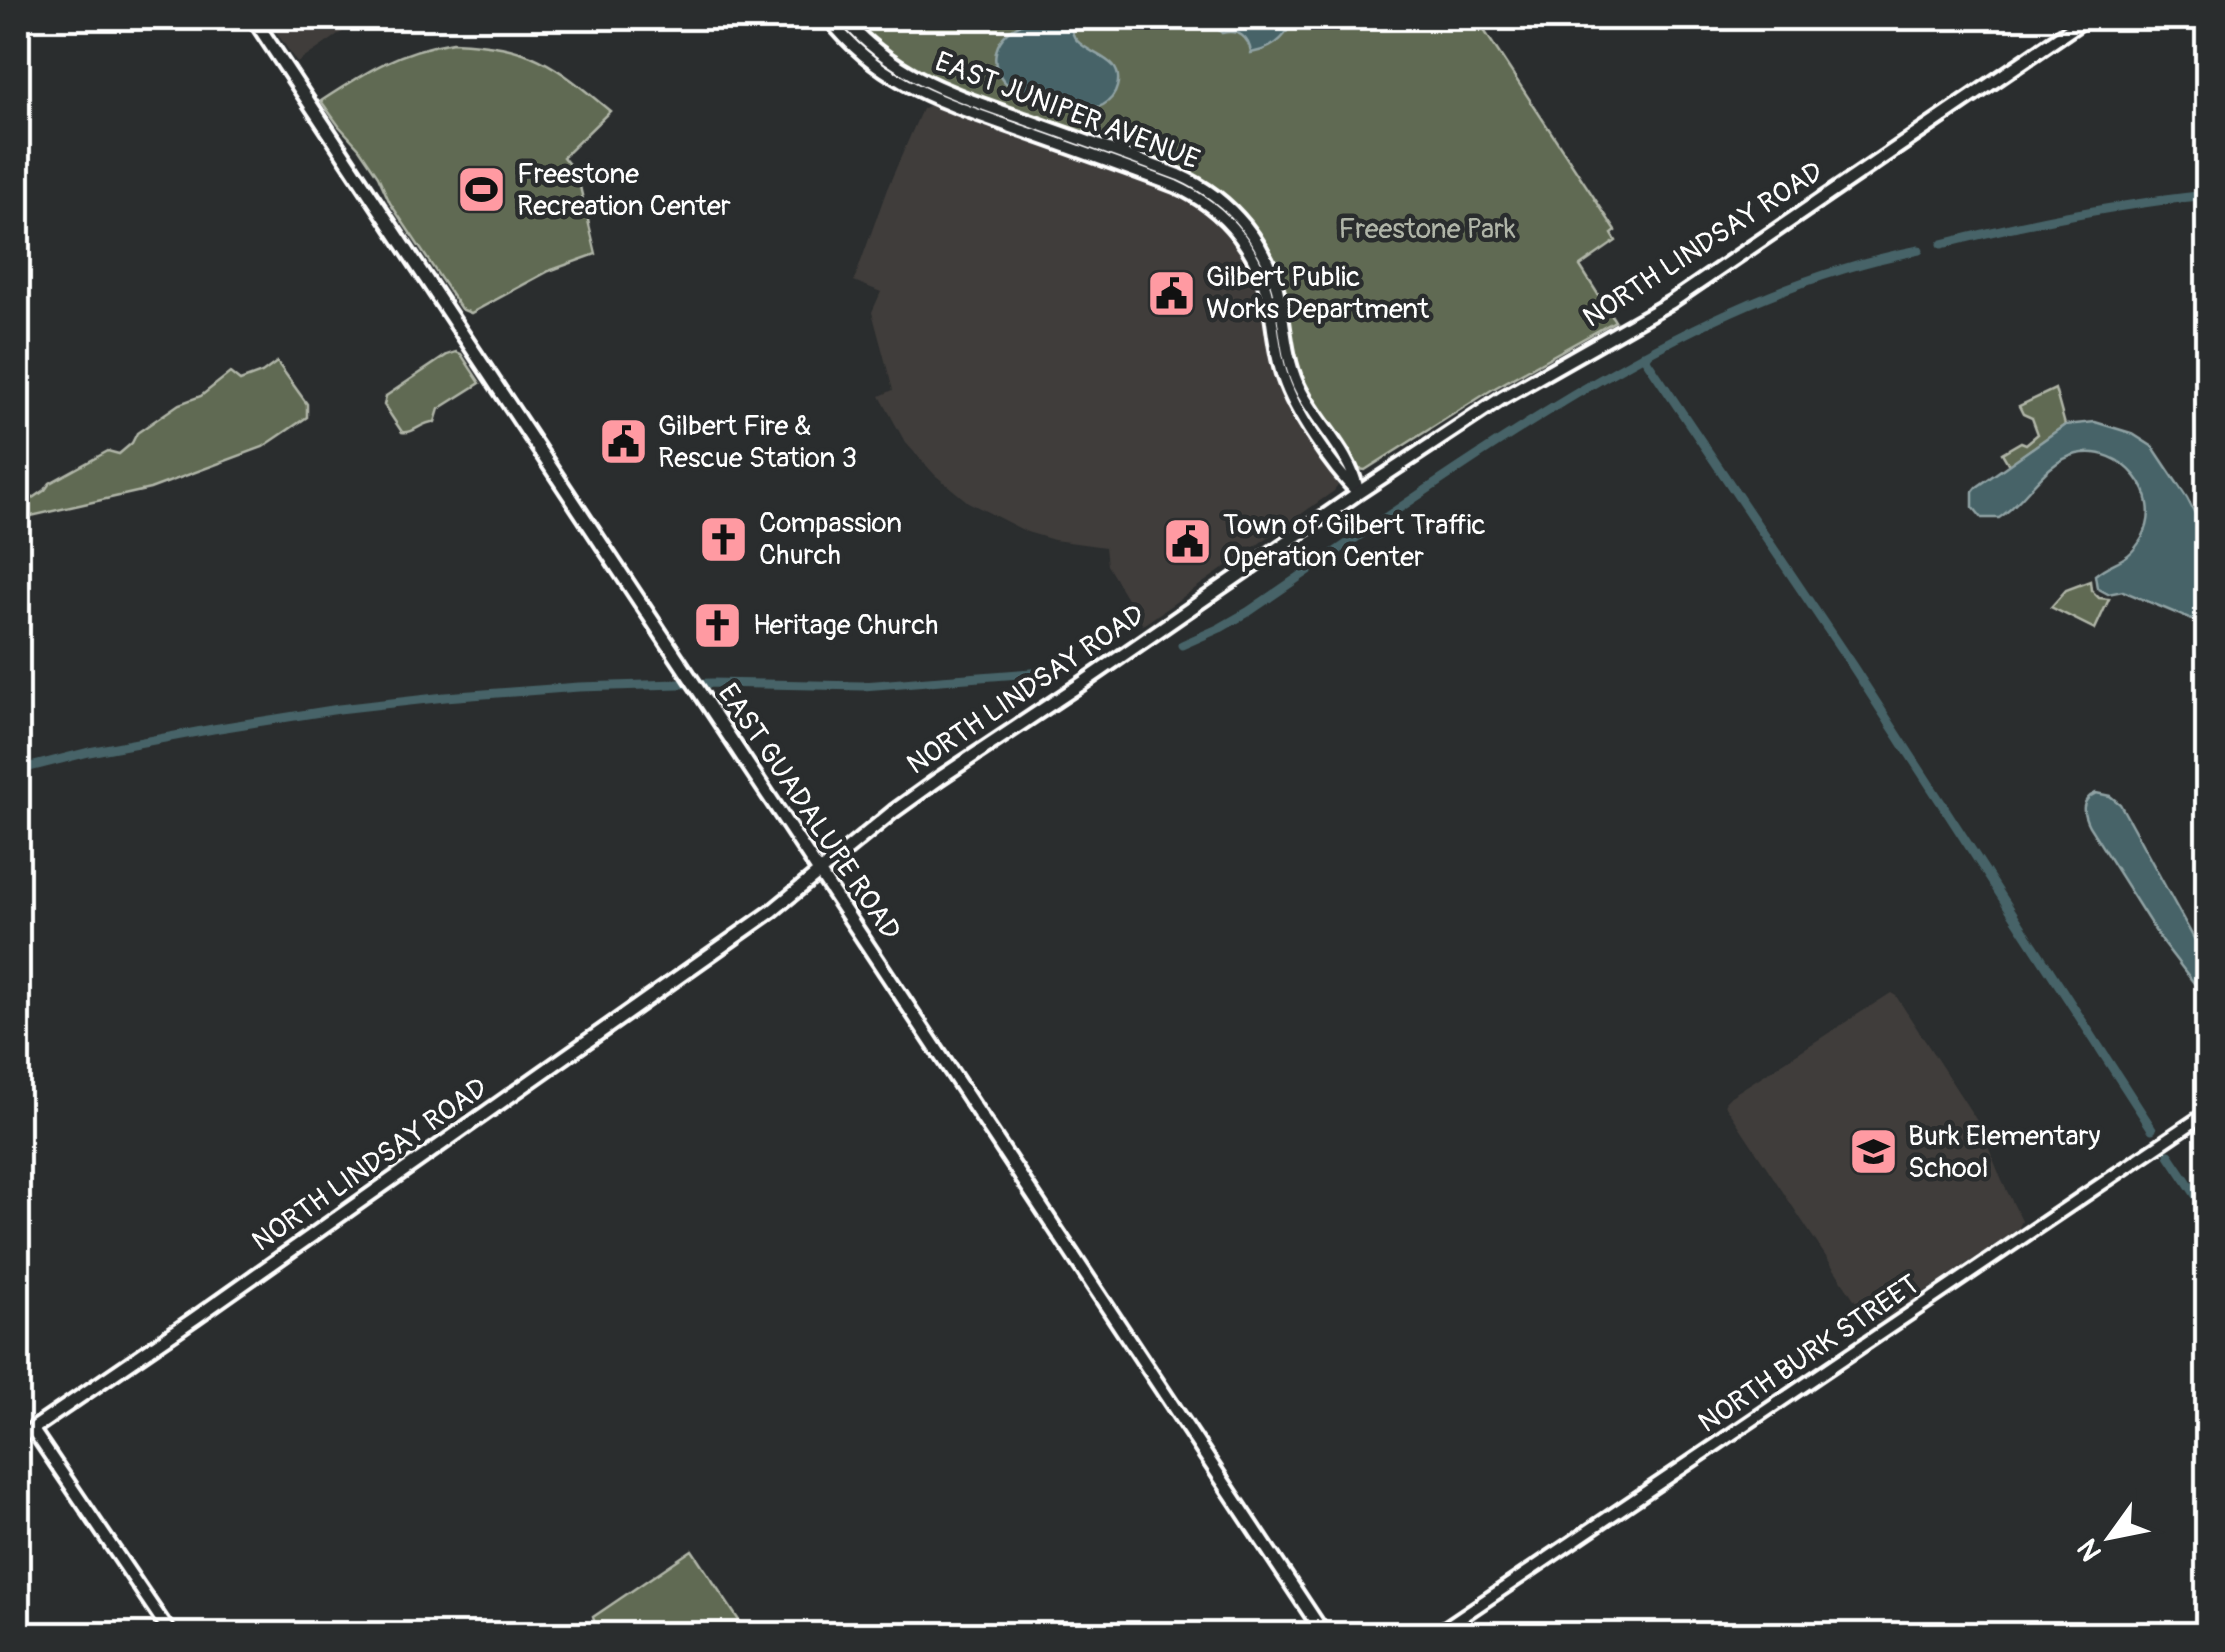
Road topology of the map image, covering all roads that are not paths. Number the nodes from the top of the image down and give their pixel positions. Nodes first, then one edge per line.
1 (253, 18) edge
2 (828, 18) edge
3 (843, 18) edge
4 (2088, 18) edge
5 (1358, 492) junction
6 (820, 873) junction
7 (2208, 1112) edge
8 (33, 1430) junction
9 (18, 1439) edge
10 (171, 1634) edge
11 (1324, 1634) edge
12 (1436, 1634) edge

1 - 6 main road, EAST GUADALUPE ROAD
2 - 5 street, EAST JUNIPER AVENUE
3 - 5 street, EAST JUNIPER AVENUE
4 - 5 main road, NORTH LINDSAY ROAD
5 - 6 main road, NORTH LINDSAY ROAD
6 - 8 main road, NORTH LINDSAY ROAD
6 - 11 main road, EAST GUADALUPE ROAD
7 - 12 street, NORTH BURK STREET
8 - 9 main road, NORTH LINDSAY ROAD
8 - 10 street

